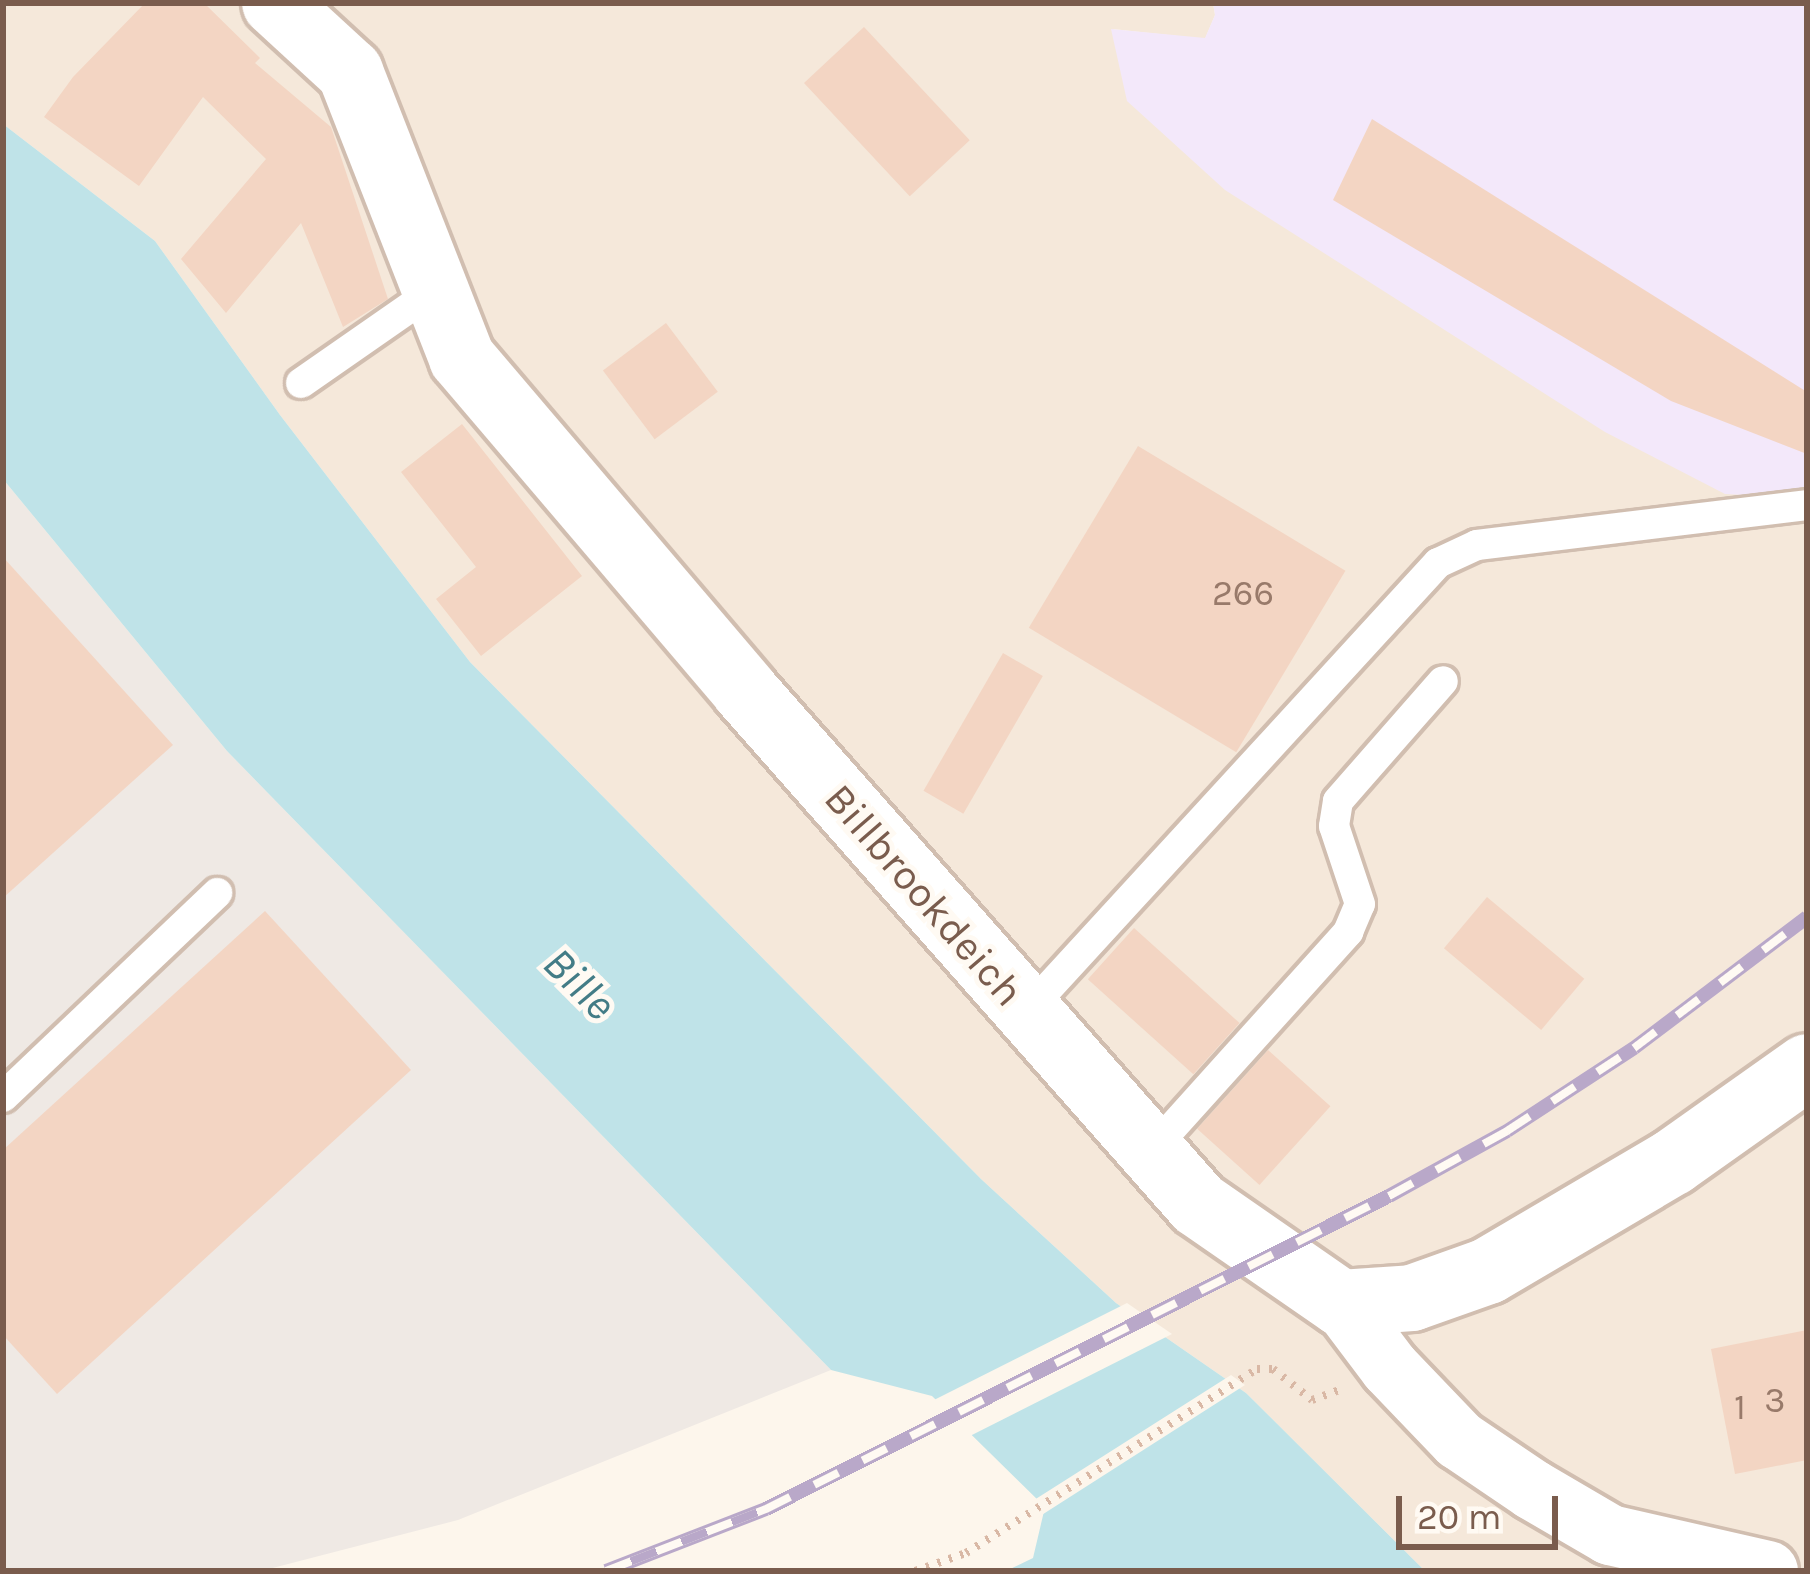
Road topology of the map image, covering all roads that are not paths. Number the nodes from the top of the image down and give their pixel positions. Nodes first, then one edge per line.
1 (275, 3) edge
2 (435, 290) junction
3 (301, 383) dead end
4 (1807, 505) edge
5 (1443, 681) dead end
6 (217, 893) dead end
7 (1027, 1010) junction
8 (1807, 1067) edge
9 (3, 1096) edge
10 (1151, 1150) junction
11 (1342, 1304) junction
12 (1768, 1571) edge

1 - 2 street, Billbrookdeich
2 - 3 lane
2 - 7 street, Billbrookdeich
4 - 7 lane
5 - 10 lane
6 - 9 lane
7 - 10 street, Billbrookdeich
8 - 11 street
10 - 11 street, Billbrookdeich
11 - 12 street

